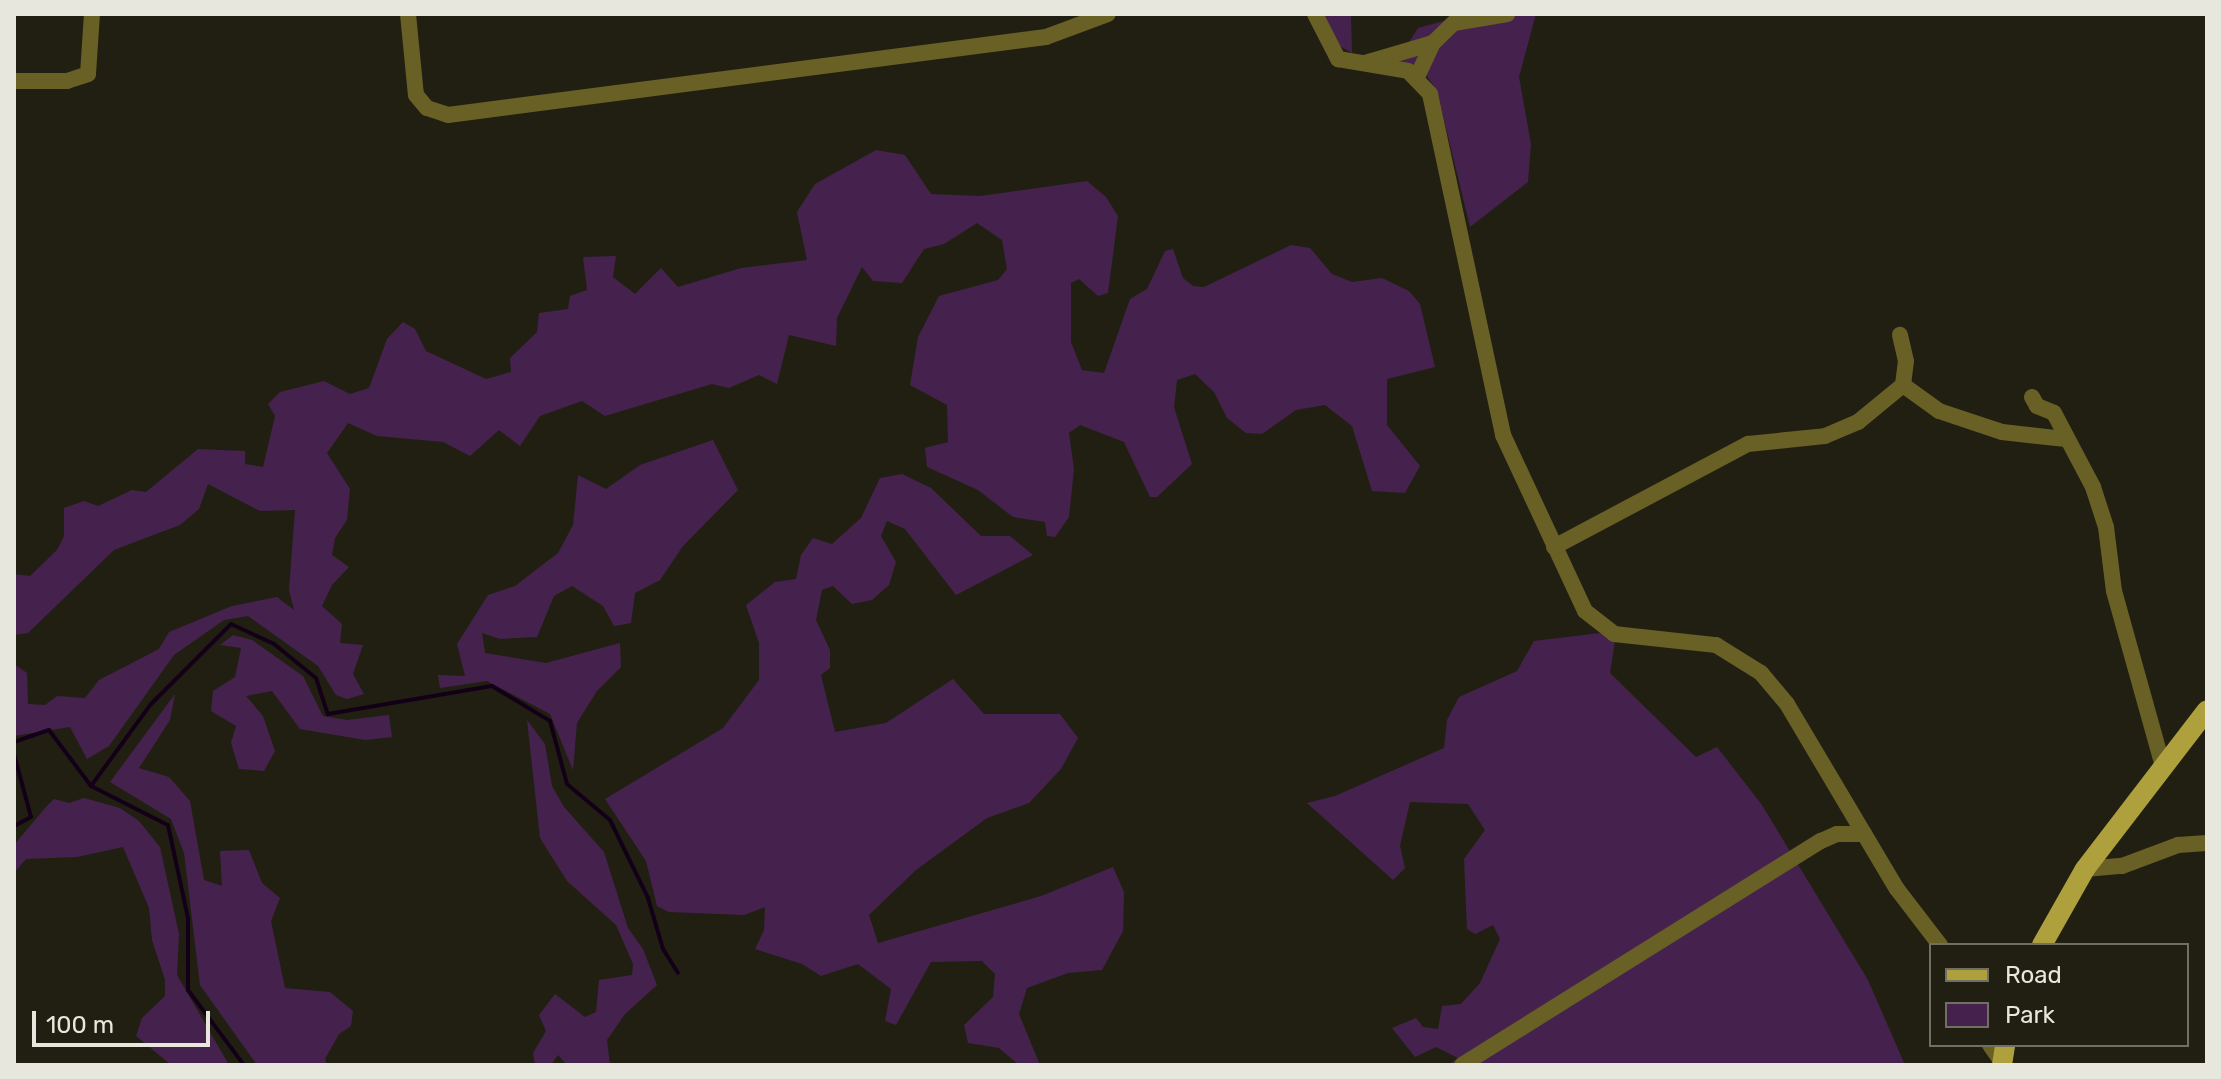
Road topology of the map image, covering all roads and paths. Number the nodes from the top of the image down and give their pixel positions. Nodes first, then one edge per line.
1 (92, 14) edge
2 (408, 14) edge
3 (1108, 14) edge
4 (1315, 14) edge
5 (1505, 14) edge
6 (1433, 43) junction
7 (1355, 66) junction
8 (1417, 77) junction
9 (14, 81) edge
10 (1900, 335) dead end
11 (1903, 385) junction
12 (2032, 397) dead end
13 (2064, 439) junction
14 (1554, 547) junction
15 (2207, 710) edge
16 (2163, 767) junction
17 (1864, 834) junction
18 (2207, 843) edge
19 (2085, 869) junction
20 (1939, 943) edge
21 (2043, 943) edge
22 (1462, 1065) edge

1 - 9 street
2 - 3 street
4 - 7 street
5 - 6 street
6 - 7 street
6 - 8 street
7 - 8 street
8 - 14 street
10 - 11 street
11 - 13 street
11 - 14 street
12 - 13 street
13 - 16 street
14 - 17 street
15 - 16 main road
16 - 19 main road
17 - 20 street
17 - 22 street
18 - 19 street
19 - 21 main road

